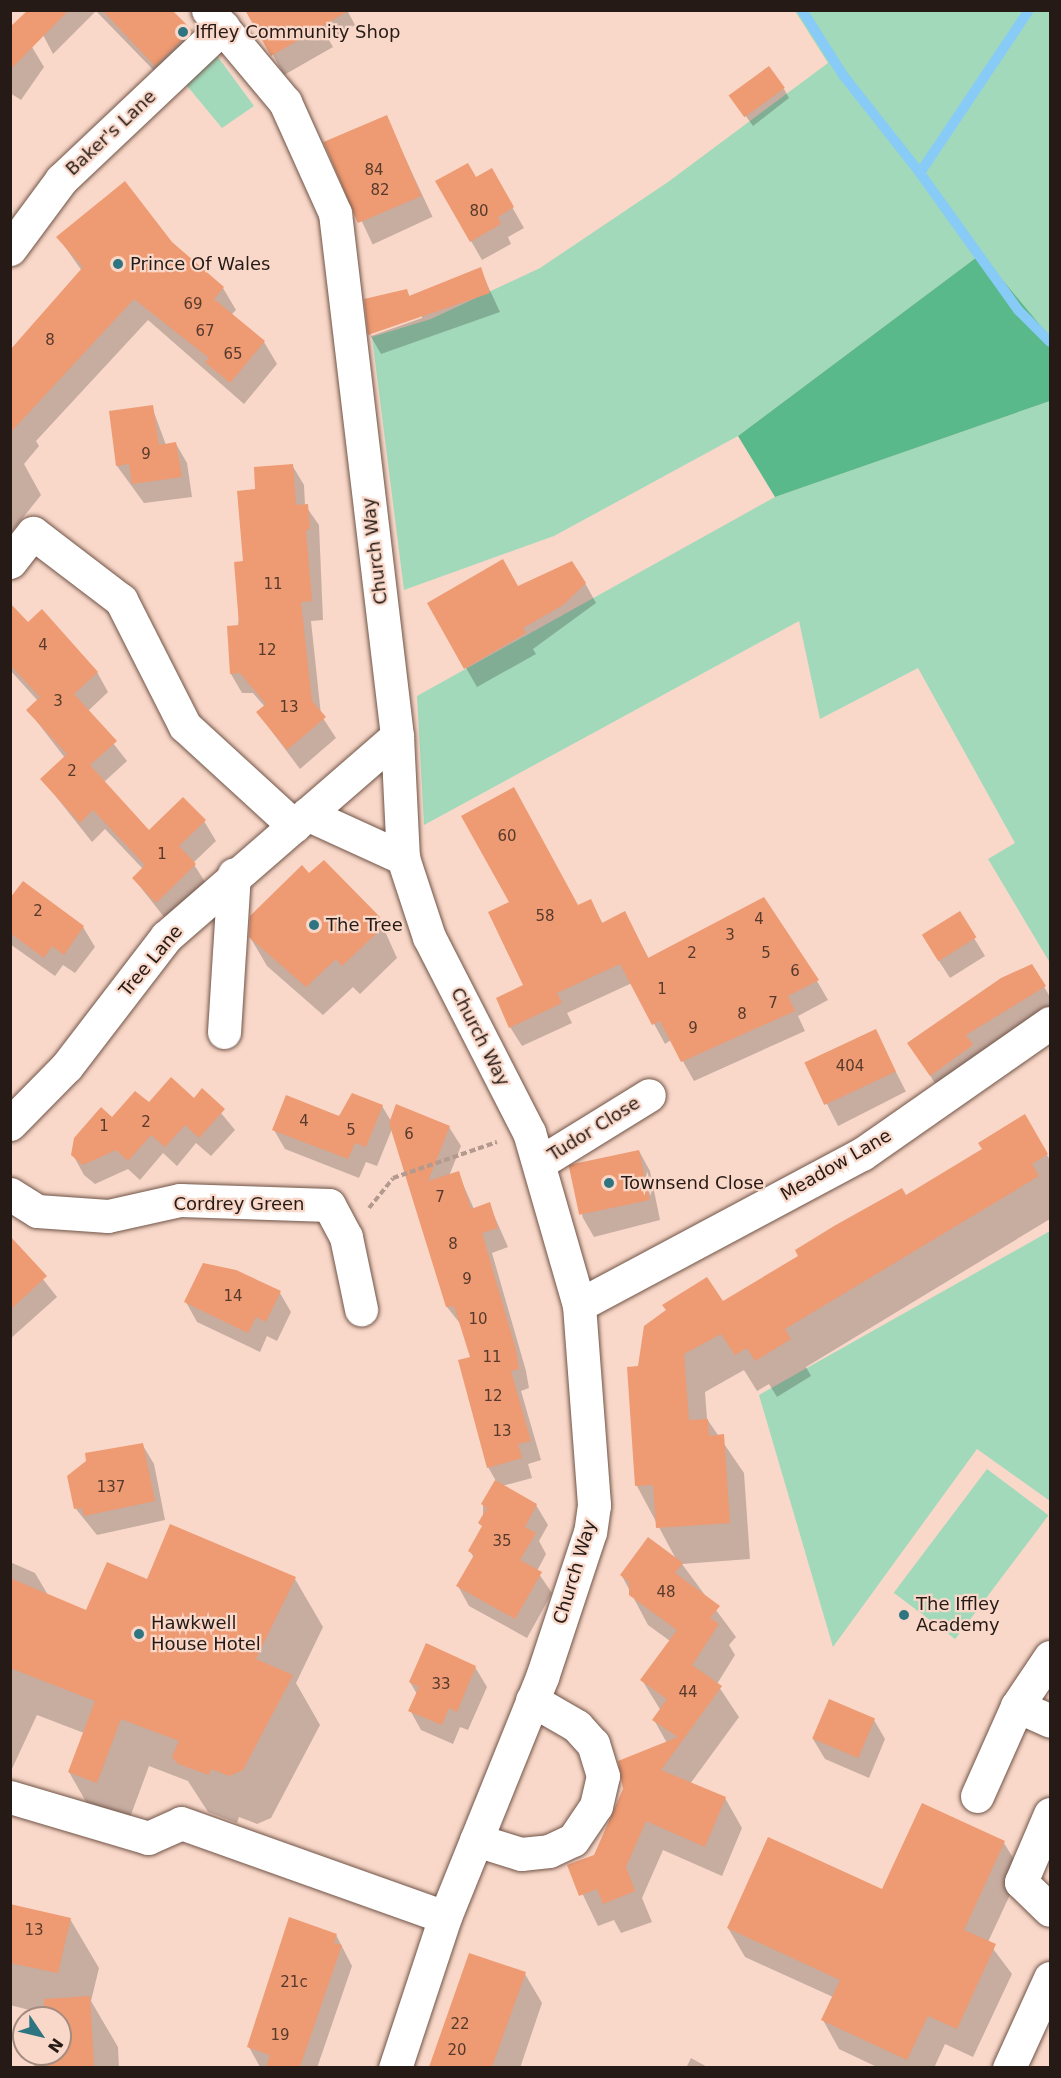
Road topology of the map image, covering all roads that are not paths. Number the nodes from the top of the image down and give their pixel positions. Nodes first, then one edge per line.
1 (216, 19) edge
2 (10, 249) edge
3 (10, 561) edge
4 (397, 736) junction
5 (301, 820) junction
6 (403, 858) junction
7 (234, 874) junction
8 (1050, 1023) edge
9 (224, 1032) dead end
10 (649, 1095) dead end
11 (10, 1124) edge
12 (539, 1162) junction
13 (10, 1194) edge
14 (579, 1305) junction
15 (361, 1309) dead end
16 (1050, 1657) edge
17 (532, 1700) junction
18 (1017, 1706) junction
19 (1050, 1721) edge
20 (977, 1796) dead end
21 (10, 1797) edge
22 (1050, 1814) edge
23 (476, 1840) junction
24 (1050, 1910) edge
25 (445, 1917) junction
26 (1050, 1978) edge
27 (395, 2067) edge
28 (1009, 2067) edge

1 - 2 street, Baker's Lane
1 - 4 street, Church Way
3 - 5 street
4 - 5 street, Tree Lane
4 - 6 street, Church Way
5 - 6 street
5 - 7 street, Tree Lane
6 - 12 street, Church Way
7 - 9 street
7 - 11 street, Tree Lane
8 - 14 street, Meadow Lane
10 - 12 street, Tudor Close
12 - 14 street, Church Way
13 - 15 street, Cordrey Green
14 - 17 street, Church Way
16 - 18 street
17 - 23 street, Church Way
17 - 23 street
18 - 19 street
18 - 20 street
21 - 25 street
22 - 24 street
23 - 25 street, Church Way
25 - 27 street, Church Way
26 - 28 street

